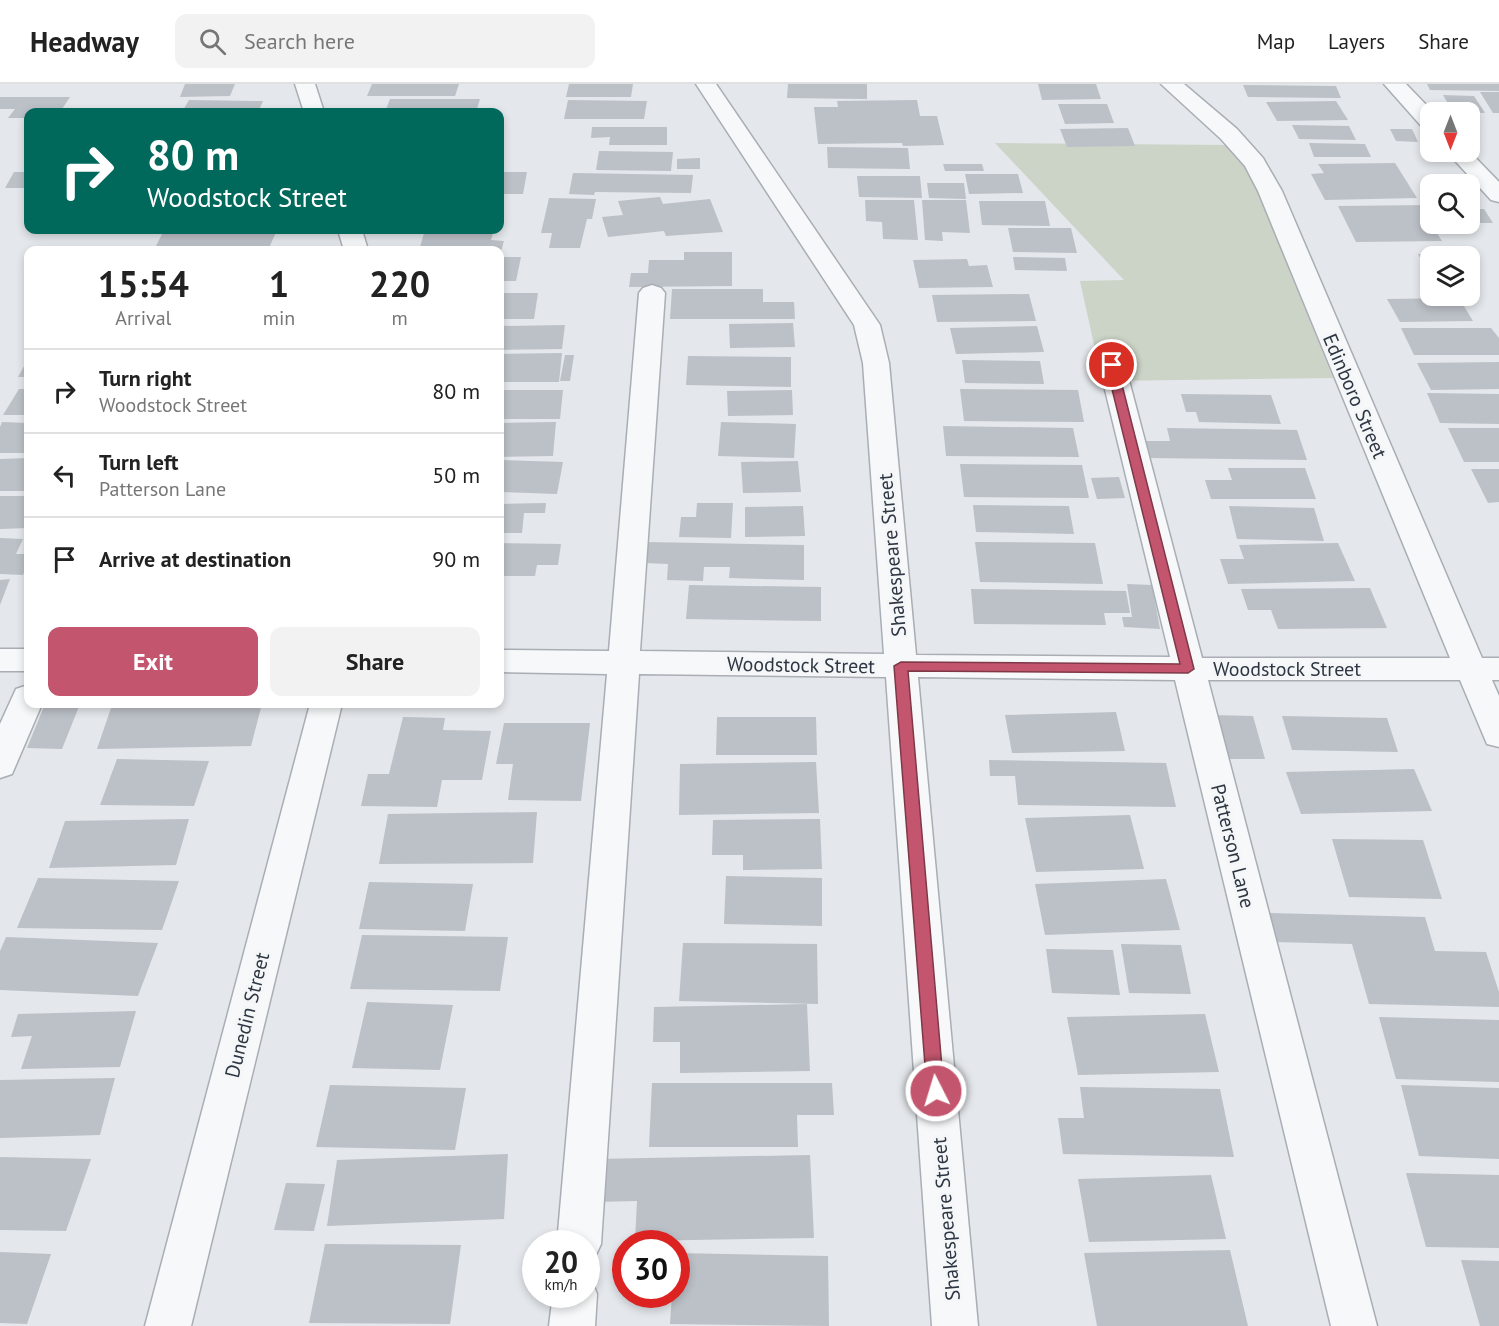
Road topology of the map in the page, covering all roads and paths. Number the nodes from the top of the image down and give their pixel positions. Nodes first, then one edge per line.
1 (305, 84) edge
2 (706, 84) edge
3 (1171, 84) edge
4 (1394, 84) edge
5 (313, 108) edge
6 (1420, 111) edge
7 (1468, 162) edge
8 (1499, 195) edge
9 (652, 293) dead end
10 (1112, 365) dead end
11 (0, 660) edge
12 (24, 660) edge
13 (504, 661) edge
14 (623, 662) junction
15 (901, 666) junction
16 (1188, 669) junction
17 (1485, 669) edge
18 (24, 707) edge
19 (325, 708) edge
20 (1499, 735) edge
21 (0, 765) edge
22 (580, 1230) edge
23 (574, 1308) edge
24 (168, 1326) edge
25 (572, 1326) edge
26 (955, 1326) edge
27 (1354, 1326) edge

1 - 5 street
2 - 15 street, Shakespeare Street
3 - 17 street, Edinboro Street
4 - 6 street
7 - 8 street
9 - 14 street
10 - 16 street, Patterson Lane
11 - 12 street
13 - 14 street, Woodstock Street
14 - 15 street, Woodstock Street
14 - 22 street
15 - 16 street, Woodstock Street
15 - 26 street, Shakespeare Street
16 - 17 street, Woodstock Street
16 - 27 street, Patterson Lane
17 - 20 street, Edinboro Street
18 - 21 street
19 - 24 street, Dunedin Street
23 - 25 street

